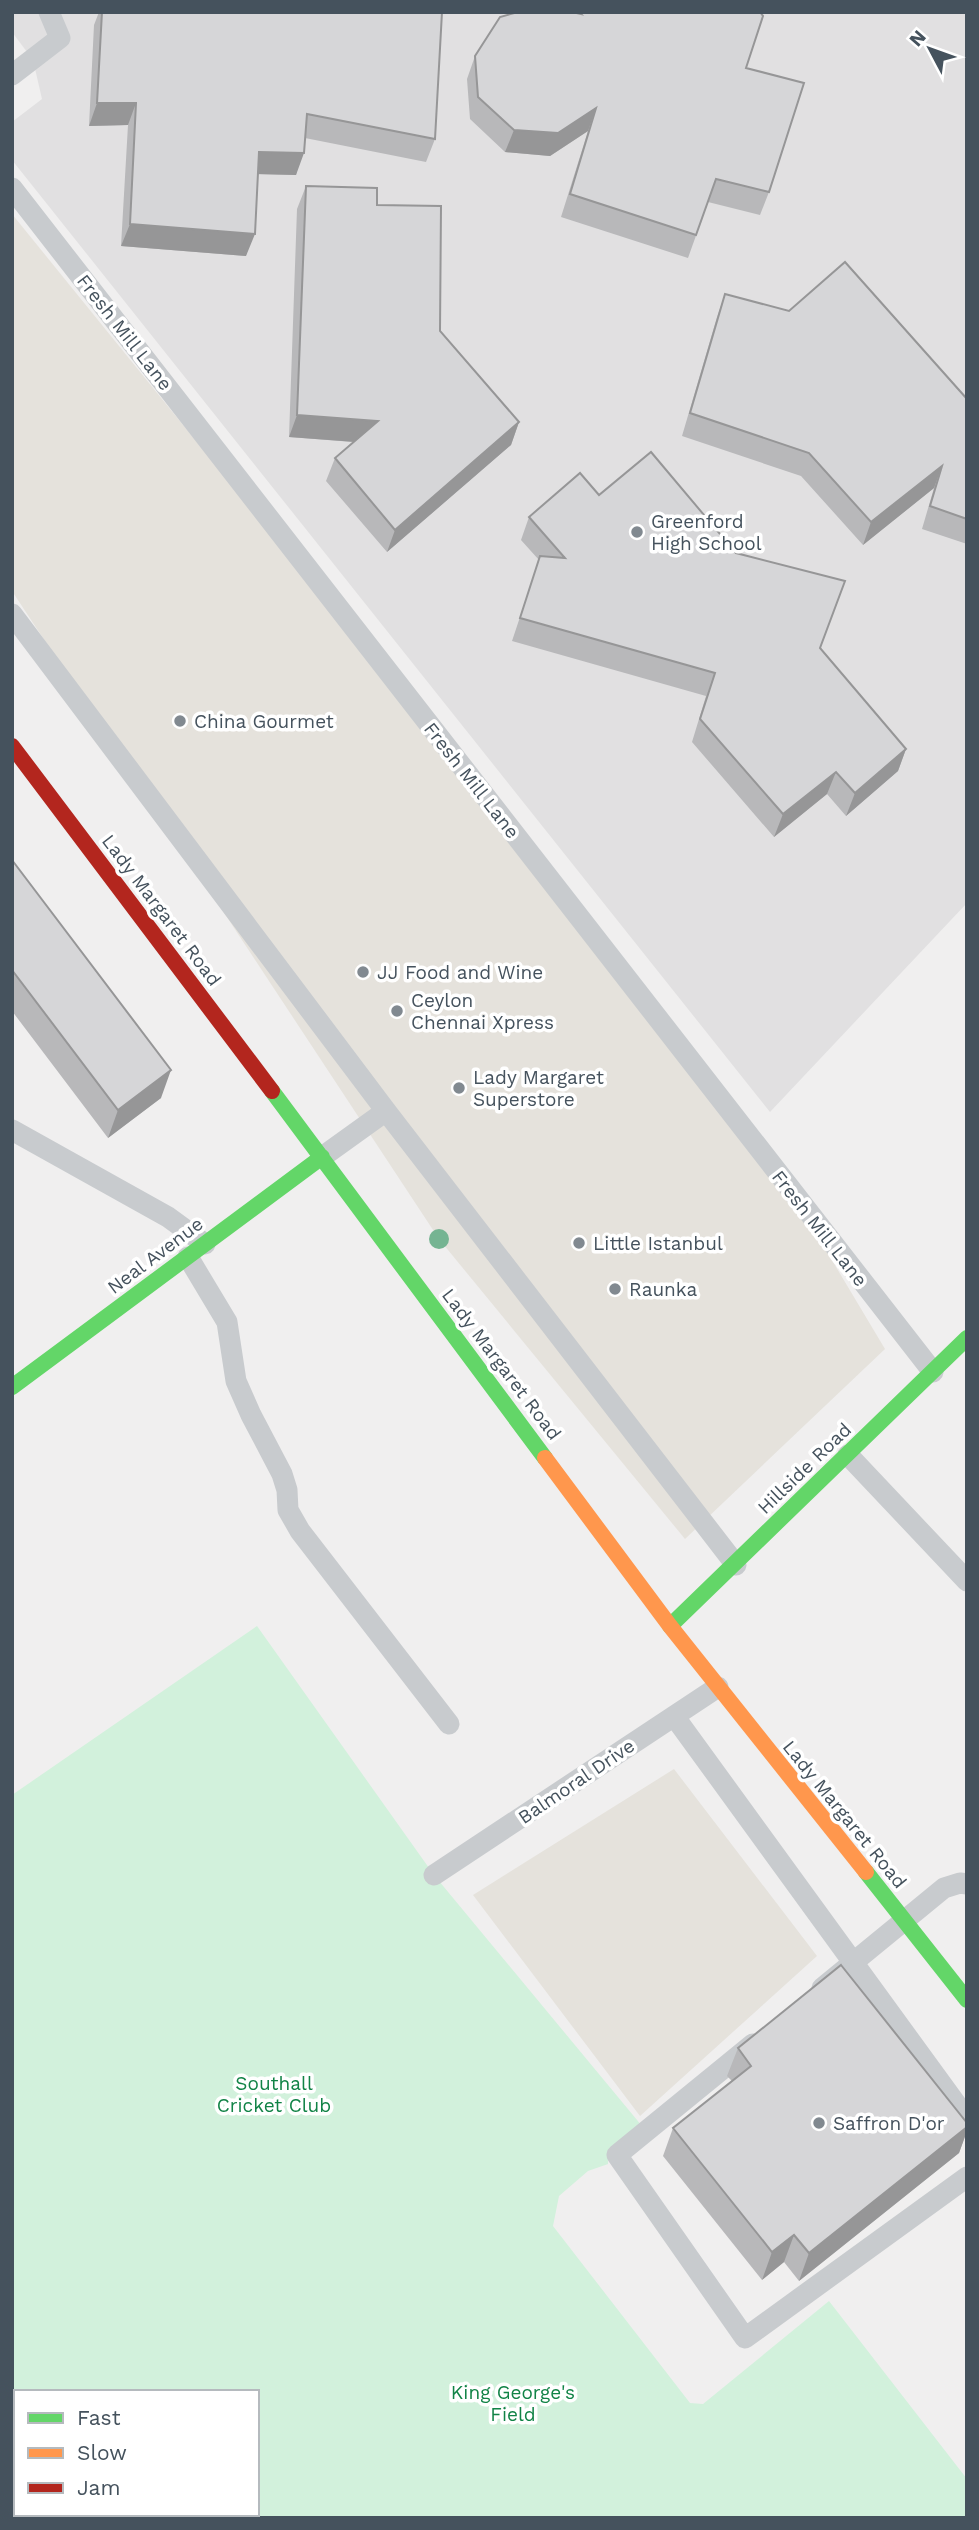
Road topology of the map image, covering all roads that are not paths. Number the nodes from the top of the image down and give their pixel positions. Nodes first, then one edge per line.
1 (49, 12) edge
2 (12, 75) edge
3 (12, 188) edge
4 (12, 614) edge
5 (12, 746) edge
6 (386, 1111) junction
7 (12, 1130) edge
8 (322, 1157) junction
9 (197, 1250) junction
10 (967, 1338) edge
11 (933, 1372) junction
12 (12, 1387) edge
13 (848, 1455) junction
14 (736, 1565) junction
15 (967, 1581) edge
16 (670, 1626) junction
17 (718, 1687) junction
18 (674, 1716) junction
19 (449, 1724) dead end
20 (434, 1875) dead end
21 (967, 1884) edge
22 (904, 1921) junction
23 (853, 1962) junction
24 (967, 2000) edge
25 (801, 2005) edge
26 (768, 2032) edge
27 (967, 2119) edge
28 (967, 2177) edge

1 - 2 lane
3 - 11 lane, Fresh Mill Lane
4 - 6 lane
5 - 8 street, Lady Margaret Road
6 - 8 lane
6 - 14 lane
7 - 9 lane
8 - 9 street, Neal Avenue
8 - 16 street, Lady Margaret Road
9 - 12 street, Neal Avenue
9 - 19 lane
10 - 11 street, Hillside Road
11 - 13 street, Hillside Road
13 - 14 street, Hillside Road
13 - 15 lane
14 - 16 street, Hillside Road
16 - 17 street, Lady Margaret Road
17 - 18 lane, Balmoral Drive
17 - 22 street, Lady Margaret Road
18 - 20 lane, Balmoral Drive
18 - 23 lane
21 - 22 lane
22 - 23 lane
22 - 24 street, Lady Margaret Road
23 - 25 lane
23 - 27 lane
26 - 28 lane

